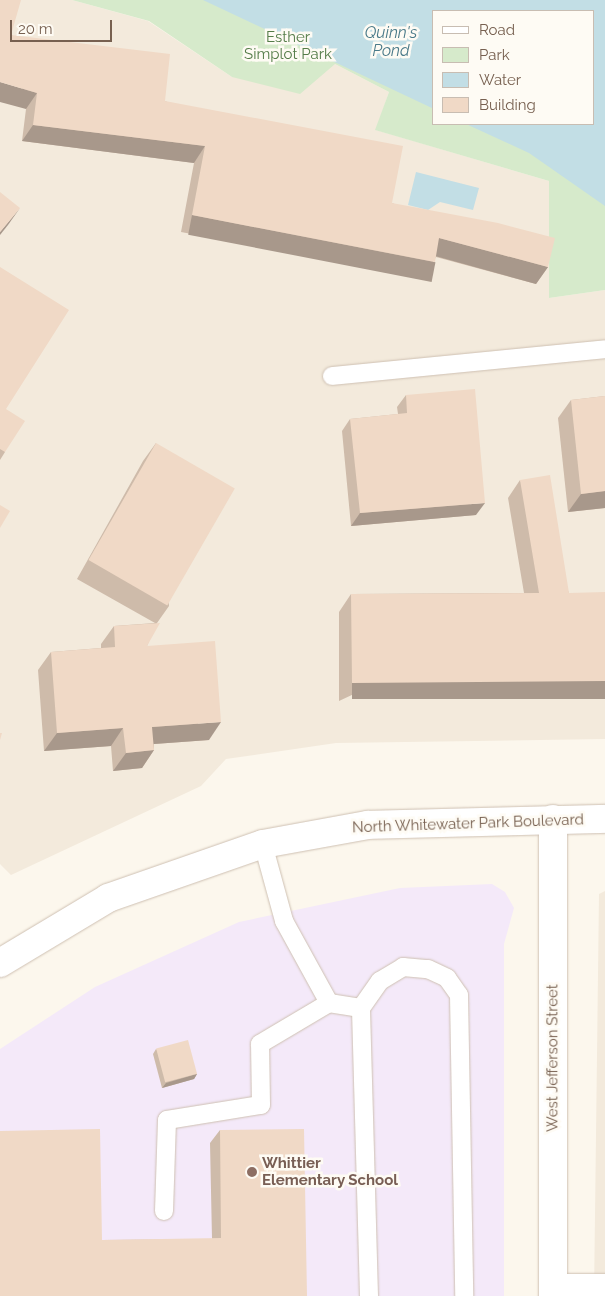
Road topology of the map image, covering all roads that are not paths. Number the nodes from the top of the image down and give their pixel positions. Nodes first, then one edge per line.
1 (605, 349) edge
2 (332, 376) dead end
3 (553, 819) junction
4 (605, 819) edge
5 (263, 844) junction
6 (0, 963) edge
7 (330, 1003) junction
8 (361, 1008) junction
9 (164, 1211) dead end
10 (605, 1288) edge
11 (553, 1292) edge
12 (369, 1296) edge
13 (464, 1296) edge

1 - 2 lane
3 - 4 street, North Whitewater Park Boulevard
3 - 5 street, North Whitewater Park Boulevard
3 - 11 street, West Jefferson Street
5 - 6 street, North Whitewater Park Boulevard
5 - 7 lane
7 - 8 lane
7 - 9 lane
8 - 12 lane
8 - 13 lane
10 - 11 street

